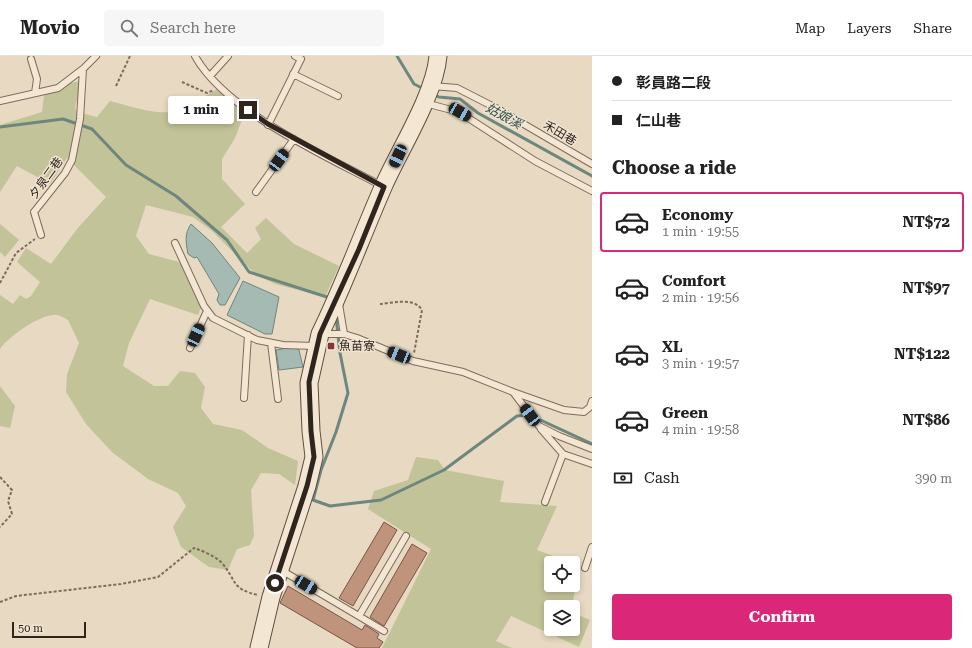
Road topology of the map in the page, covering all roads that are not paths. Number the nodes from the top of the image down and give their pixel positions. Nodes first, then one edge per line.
1 (96, 56) edge
2 (195, 56) edge
3 (228, 56) edge
4 (295, 56) edge
5 (438, 56) edge
6 (31, 59) dead end
7 (83, 69) junction
8 (293, 74) junction
9 (210, 76) junction
10 (430, 86) junction
11 (35, 93) junction
12 (338, 96) dead end
13 (0, 101) edge
14 (424, 102) junction
15 (268, 124) junction
16 (294, 139) junction
17 (592, 164) edge
18 (384, 187) junction
19 (592, 190) edge
20 (256, 192) dead end
21 (40, 235) road end
22 (175, 243) dead end
23 (334, 305) junction
24 (208, 311) junction
25 (344, 334) junction
26 (248, 335) junction
27 (318, 340) junction
28 (271, 343) junction
29 (190, 348) dead end
30 (513, 392) junction
31 (244, 398) dead end
32 (278, 398) dead end
33 (592, 401) edge
34 (539, 426) junction
35 (592, 449) edge
36 (563, 454) junction
37 (592, 464) edge
38 (545, 502) dead end
39 (406, 536) dead end
40 (592, 547) edge
41 (586, 568) dead end
42 (280, 569) junction
43 (359, 616) junction
44 (384, 631) dead end
45 (259, 648) edge

1 - 7 lane
2 - 9 lane
3 - 9 lane
4 - 8 lane
5 - 10 main road
6 - 11 lane
7 - 11 lane
7 - 21 lane, 夕泉二巷
8 - 12 lane
8 - 15 lane
9 - 15 lane
10 - 14 main road
10 - 17 lane, 禾田巷
11 - 13 lane
14 - 18 main road
14 - 19 lane
15 - 16 lane
16 - 18 lane
16 - 20 lane
18 - 23 main road
22 - 24 lane
23 - 25 lane
23 - 27 main road
24 - 26 lane
24 - 29 lane
25 - 27 lane
25 - 30 lane
26 - 28 lane
26 - 31 lane
27 - 28 lane
27 - 42 main road
28 - 32 lane
30 - 33 lane
30 - 34 lane
34 - 35 lane
34 - 36 lane
36 - 37 lane
36 - 38 lane
39 - 43 lane
40 - 41 lane
42 - 43 lane
42 - 45 main road
43 - 44 lane

